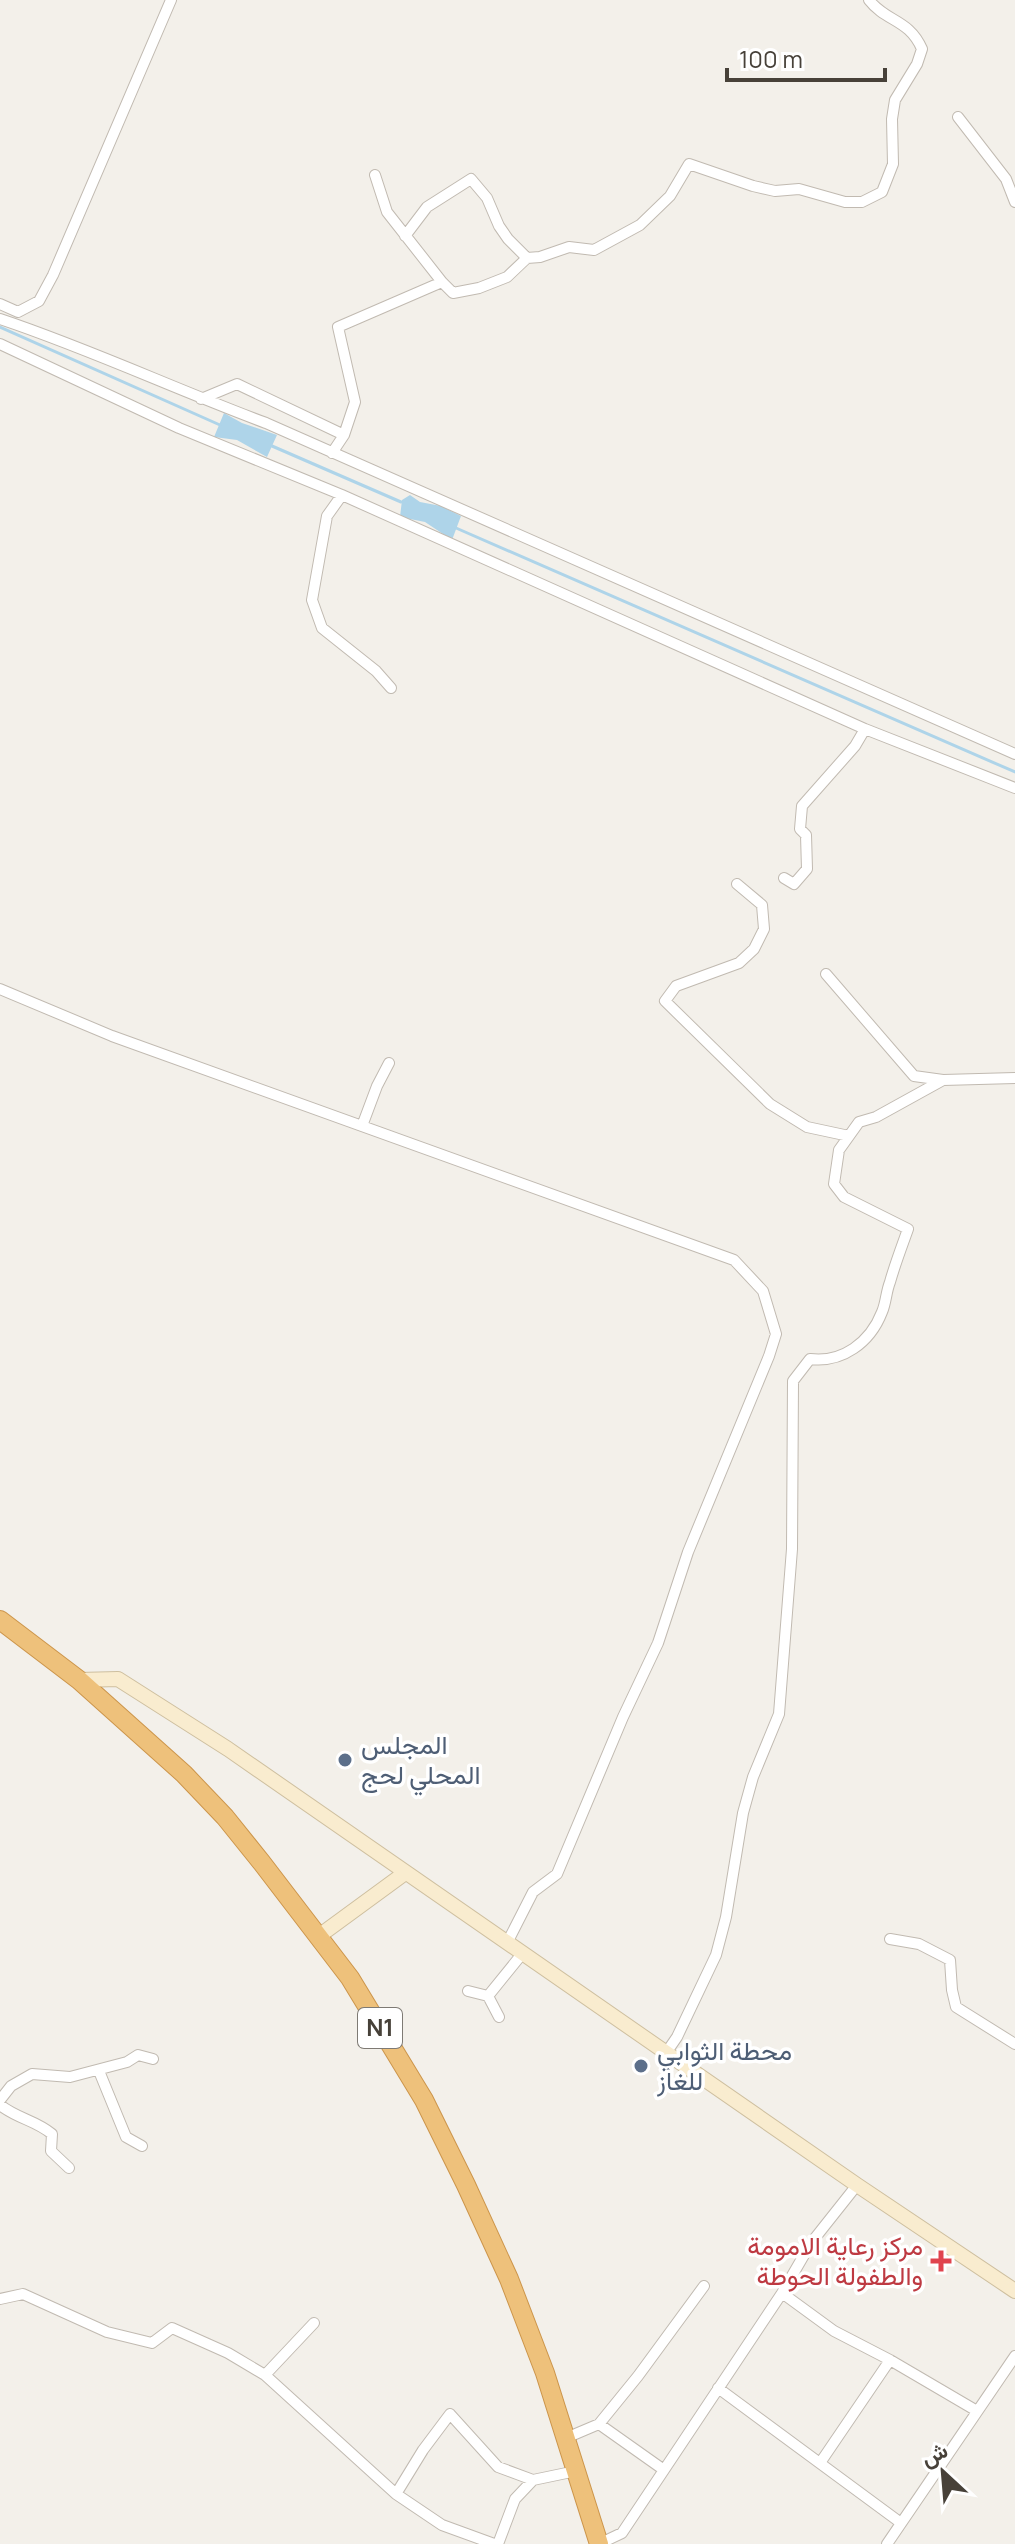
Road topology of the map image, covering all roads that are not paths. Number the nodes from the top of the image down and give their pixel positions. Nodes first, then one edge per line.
1 (171, 0) edge
2 (869, 0) edge
3 (958, 117) dead end
4 (375, 175) dead end
5 (1015, 202) edge
6 (405, 236) junction
7 (527, 258) junction
8 (442, 282) junction
9 (0, 304) edge
10 (18, 312) junction
11 (0, 319) edge
12 (20, 326) junction
13 (0, 344) edge
14 (201, 399) junction
15 (344, 435) junction
16 (332, 453) junction
17 (342, 495) junction
18 (391, 688) dead end
19 (865, 729) junction
20 (1015, 754) edge
21 (1015, 788) edge
22 (784, 878) dead end
23 (737, 884) dead end
24 (826, 974) dead end
25 (0, 989) edge
26 (389, 1063) dead end
27 (1015, 1078) edge
28 (943, 1080) junction
29 (362, 1126) junction
30 (849, 1136) junction
31 (0, 1620) edge
32 (79, 1680) junction
33 (405, 1873) junction
34 (319, 1936) junction
35 (890, 1939) dead end
36 (507, 1943) junction
37 (522, 1954) junction
38 (468, 1991) dead end
39 (488, 1996) junction
40 (499, 2017) dead end
41 (1015, 2044) edge
42 (666, 2053) junction
43 (153, 2059) dead end
44 (99, 2071) junction
45 (0, 2102) edge
46 (142, 2146) dead end
47 (69, 2168) dead end
48 (857, 2185) junction
49 (704, 2286) dead end
50 (1015, 2291) edge
51 (782, 2293) junction
52 (0, 2299) edge
53 (314, 2323) dead end
54 (1015, 2356) edge
55 (890, 2360) junction
56 (265, 2375) junction
57 (718, 2388) junction
58 (977, 2411) junction
59 (599, 2424) junction
60 (566, 2438) junction
61 (820, 2463) junction
62 (664, 2470) junction
63 (576, 2471) junction
64 (533, 2480) junction
65 (396, 2494) junction
66 (901, 2523) junction
67 (496, 2544) edge
68 (599, 2544) edge
69 (887, 2544) edge

1 - 10 street
2 - 7 street
3 - 5 street
4 - 6 street
6 - 7 street
6 - 8 street
7 - 8 street
8 - 15 street
9 - 10 street
10 - 12 street
11 - 12 street
12 - 14 street
13 - 17 street
14 - 15 street
14 - 16 street
15 - 16 street
16 - 20 street
17 - 18 street
17 - 19 street
19 - 21 street
19 - 22 street
23 - 30 street
24 - 28 street
25 - 29 street
26 - 29 street
27 - 28 street
28 - 30 street
29 - 36 street
30 - 42 street
31 - 32 highway, N1
32 - 33 main road
32 - 34 highway, N1
33 - 34 main road
33 - 36 main road
34 - 60 highway, N1
35 - 41 street
36 - 37 main road
37 - 39 street
37 - 42 main road
38 - 39 street
39 - 40 street
42 - 48 main road
43 - 44 street
44 - 45 street
44 - 46 street
45 - 47 street
48 - 50 main road
48 - 51 street
49 - 59 street
51 - 55 street
51 - 57 street
52 - 56 street
53 - 56 street
54 - 58 street
55 - 58 street
55 - 61 street
56 - 65 street
57 - 61 street
57 - 62 street
58 - 66 street
59 - 60 street
59 - 62 street
60 - 63 highway, N1
61 - 66 street
62 - 68 street
63 - 64 street
63 - 68 highway, N1
64 - 65 street
64 - 67 street
65 - 67 street
66 - 69 street

